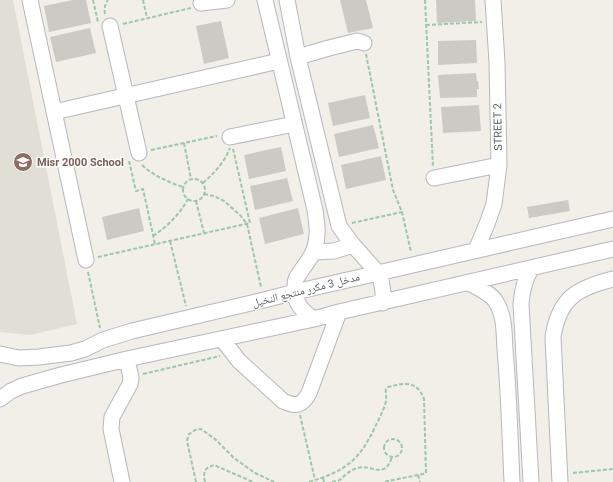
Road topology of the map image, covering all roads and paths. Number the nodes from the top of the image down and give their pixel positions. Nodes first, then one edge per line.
1 (30, 0) edge
2 (93, 0) edge
3 (143, 0) edge
4 (227, 0) edge
5 (265, 0) edge
6 (287, 0) edge
7 (425, 0) edge
8 (493, 0) edge
9 (201, 3) joint
10 (147, 18) junction
11 (495, 21) junction
12 (426, 25) junction
13 (110, 26) junction
14 (364, 43) joint
15 (298, 57) junction
16 (279, 61) junction
17 (126, 95) junction
18 (54, 112) junction
19 (294, 124) junction
20 (230, 138) joint
21 (184, 143) junction
22 (137, 153) junction
23 (499, 165) junction
24 (434, 178) joint
25 (192, 179) junction
26 (203, 183) junction
27 (183, 187) junction
28 (204, 194) junction
29 (188, 199) junction
30 (196, 201) junction
31 (402, 212) junction
32 (613, 219) edge
33 (247, 224) junction
34 (339, 226) junction
35 (204, 233) junction
36 (153, 236) junction
37 (170, 241) junction
38 (155, 244) junction
39 (353, 245) junction
40 (613, 249) edge
41 (476, 250) junction
42 (313, 252) junction
43 (86, 260) junction
44 (414, 265) junction
45 (532, 268) junction
46 (378, 273) junction
47 (613, 280) edge
48 (469, 283) junction
49 (295, 292) junction
50 (264, 300) junction
51 (382, 303) junction
52 (339, 312) junction
53 (189, 318) junction
54 (314, 319) junction
55 (222, 339) junction
56 (103, 340) junction
57 (0, 354) edge
58 (233, 354) junction
59 (57, 356) junction
60 (128, 359) junction
61 (507, 374) junction
62 (524, 374) junction
63 (61, 375) junction
64 (130, 384) junction
65 (0, 399) edge
66 (297, 404) junction
67 (392, 457) junction
68 (613, 469) edge
69 (418, 475) junction
70 (323, 478) junction
71 (560, 478) edge
72 (315, 480) junction
73 (122, 482) edge
74 (196, 482) edge
75 (205, 482) edge
76 (252, 482) edge
77 (274, 482) edge
78 (309, 482) edge
79 (324, 482) edge
80 (332, 482) edge
81 (383, 482) edge
82 (420, 482) edge
83 (512, 482) edge
84 (531, 482) edge

1 - 18 street
2 - 13 path
3 - 10 path
4 - 9 street
5 - 16 street
6 - 15 street
7 - 12 path
8 - 11 street, STREET 2
9 - 10 path
10 - 13 path
11 - 12 path
11 - 23 street, STREET 2
12 - 24 path
13 - 17 street
14 - 15 street
14 - 31 path
15 - 34 street
16 - 17 street
16 - 19 street
17 - 18 street
17 - 22 street
18 - 43 street
19 - 20 street
19 - 42 street
20 - 21 path
21 - 22 path
21 - 25 path
22 - 27 path
22 - 36 path
23 - 24 street
23 - 41 street, STREET 2
25 - 26 path
25 - 27 path
26 - 28 path
26 - 33 path
27 - 29 path
28 - 30 path
28 - 33 path
29 - 30 path
29 - 36 path
30 - 35 path
31 - 34 path
31 - 44 path
32 - 41 street, مدخل 3 مكرر منتجع النخيل
33 - 35 path
33 - 50 path
34 - 39 street
35 - 37 path
36 - 38 path
37 - 38 path
37 - 53 path
38 - 43 path
39 - 42 street
39 - 46 street
40 - 45 street
41 - 44 street, مدخل 3 مكرر منتجع النخيل
42 - 49 street
43 - 56 path
44 - 46 street, مدخل 3 مكرر منتجع النخيل
45 - 48 street
45 - 62 street
46 - 49 street, مدخل 3 مكرر منتجع النخيل
46 - 51 street
47 - 71 street
48 - 51 street
48 - 61 street
49 - 50 street, مدخل 3 مكرر منتجع النخيل
49 - 54 street
50 - 53 street, مدخل 3 مكرر منتجع النخيل
51 - 52 street
52 - 54 street
52 - 66 street
53 - 56 street, مدخل 3 مكرر منتجع النخيل
54 - 55 street
55 - 58 street
55 - 60 street
56 - 59 street, مدخل 3 مكرر منتجع النخيل
57 - 59 street, مدخل 3 مكرر منتجع النخيل
58 - 64 path
58 - 66 street
59 - 63 street
60 - 63 street
60 - 64 street
61 - 62 street
61 - 83 street
62 - 84 street
63 - 65 street
64 - 73 street
66 - 72 path
67 - 67 path
67 - 80 path
68 - 71 path
69 - 70 path
69 - 81 path
69 - 82 path
70 - 72 path
70 - 79 path
72 - 78 path
74 - 77 path
75 - 76 path

